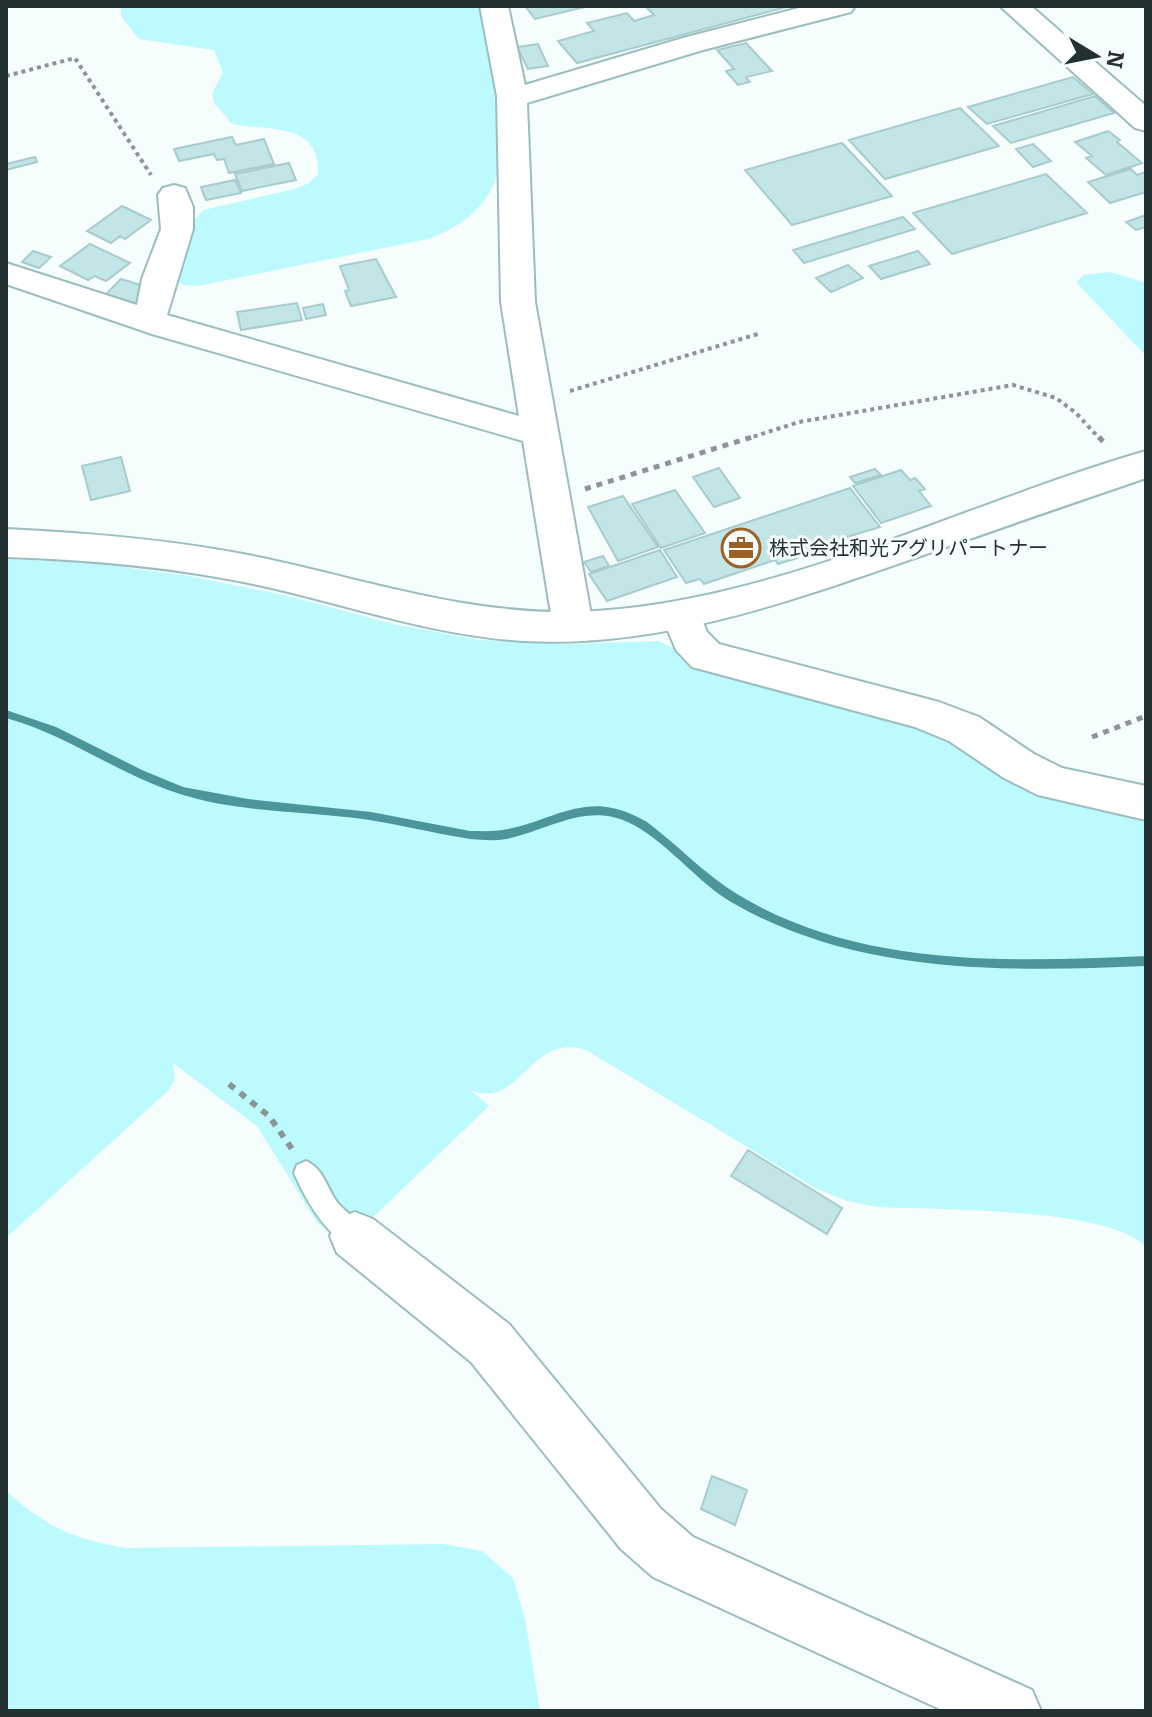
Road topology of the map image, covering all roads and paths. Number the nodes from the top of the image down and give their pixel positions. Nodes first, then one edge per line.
1 (494, 6) edge
2 (841, 6) edge
3 (1014, 6) edge
4 (6, 76) edge
5 (512, 96) junction
6 (1146, 122) edge
7 (174, 195) joint
8 (6, 273) edge
9 (146, 320) junction
10 (761, 333) dead end
11 (537, 413) junction
12 (1138, 467) edge
13 (579, 491) dead end
14 (6, 543) edge
15 (682, 616) junction
16 (573, 626) junction
17 (1146, 716) edge
18 (1092, 737) dead end
19 (1146, 803) edge
20 (229, 1084) dead end
21 (306, 1173) joint
22 (355, 1236) joint
23 (1011, 1711) edge

1 - 5 street
2 - 5 street
3 - 6 street
4 - 7 path
5 - 11 street
7 - 9 street
8 - 9 street
9 - 11 street
10 - 11 path
11 - 16 street
12 - 13 path
12 - 15 street
14 - 16 street
15 - 16 street
15 - 19 street
17 - 18 path
20 - 21 path
21 - 22 lane
22 - 23 street

